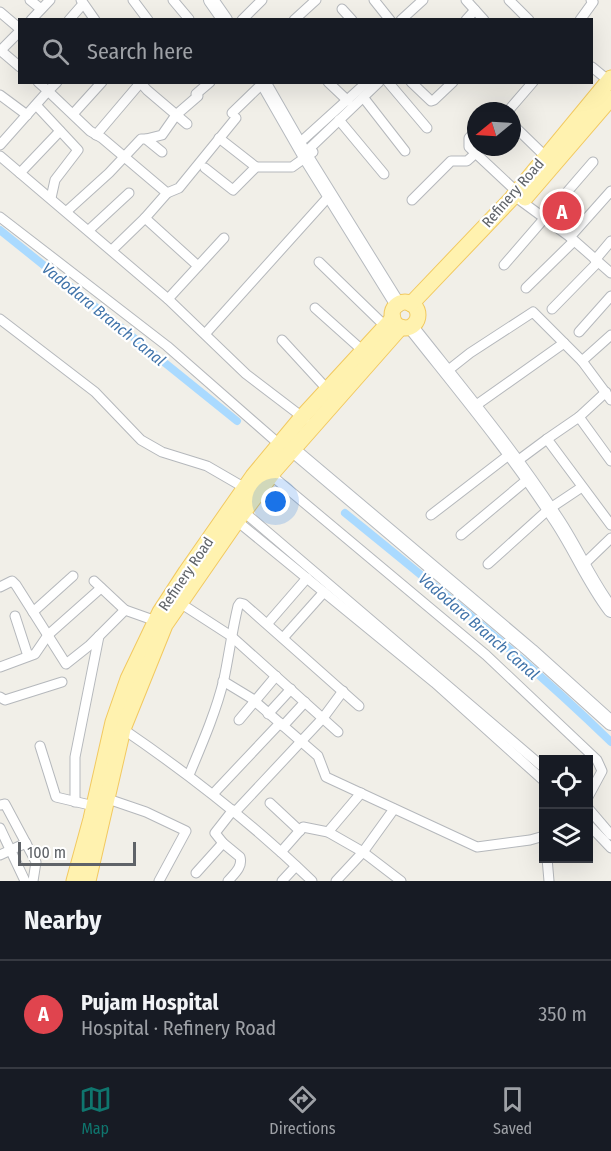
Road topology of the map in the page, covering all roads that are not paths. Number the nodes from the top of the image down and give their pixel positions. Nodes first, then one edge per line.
1 (30, 0) edge
2 (50, 0) edge
3 (173, 0) edge
4 (211, 0) edge
5 (220, 0) edge
6 (262, 0) edge
7 (316, 0) edge
8 (387, 0) edge
9 (423, 0) edge
10 (466, 0) edge
11 (136, 1) edge
12 (511, 1) edge
13 (593, 1) edge
14 (82, 2) edge
15 (377, 3) edge
16 (41, 9) junction
17 (342, 9) dead end
18 (475, 10) junction
19 (0, 12) edge
20 (33, 18) edge
21 (70, 18) edge
22 (94, 18) edge
23 (147, 18) edge
24 (188, 18) edge
25 (224, 18) edge
26 (232, 18) edge
27 (244, 18) edge
28 (296, 18) edge
29 (350, 18) edge
30 (388, 18) edge
31 (403, 18) edge
32 (468, 18) edge
33 (482, 18) edge
34 (528, 18) edge
35 (581, 18) edge
36 (18, 28) edge
37 (18, 32) edge
38 (0, 50) edge
39 (18, 65) edge
40 (593, 68) edge
41 (610, 80) edge
42 (40, 84) edge
43 (55, 84) edge
44 (100, 84) edge
45 (140, 84) edge
46 (142, 84) edge
47 (208, 84) edge
48 (261, 84) edge
49 (264, 84) edge
50 (272, 84) edge
51 (330, 84) edge
52 (364, 84) edge
53 (377, 84) edge
54 (390, 84) edge
55 (413, 84) edge
56 (451, 84) edge
57 (531, 84) edge
58 (48, 91) junction
59 (0, 95) edge
60 (363, 97) junction
61 (611, 98) edge
62 (348, 101) junction
63 (516, 102) edge
64 (36, 105) junction
65 (73, 114) junction
66 (27, 115) junction
67 (176, 115) junction
68 (339, 120) junction
69 (187, 124) dead end
70 (427, 128) dead end
71 (60, 131) junction
72 (521, 133) edge
73 (96, 135) junction
74 (219, 138) junction
75 (146, 139) junction
76 (0, 145) edge
77 (308, 149) junction
78 (405, 151) dead end
79 (162, 152) dead end
80 (0, 156) edge
81 (473, 156) edge
82 (479, 156) edge
83 (545, 156) junction
84 (124, 157) junction
85 (593, 162) dead end
86 (256, 167) junction
87 (205, 168) dead end
88 (20, 173) junction
89 (384, 174) dead end
90 (611, 191) edge
91 (129, 193) dead end
92 (167, 194) junction
93 (330, 195) junction
94 (518, 196) junction
95 (51, 198) junction
96 (411, 200) dead end
97 (67, 211) junction
98 (0, 217) edge
99 (145, 218) junction
100 (544, 218) junction
101 (89, 231) junction
102 (224, 238) dead end
103 (572, 239) junction
104 (611, 241) edge
105 (112, 250) junction
106 (596, 261) junction
107 (319, 262) dead end
108 (504, 265) dead end
109 (198, 266) junction
110 (611, 273) edge
111 (526, 288) dead end
112 (611, 297) edge
113 (168, 299) junction
114 (315, 308) dead end
115 (552, 309) dead end
116 (403, 315) junction
117 (0, 319) edge
118 (579, 332) dead end
119 (205, 334) junction
120 (611, 334) edge
121 (282, 340) dead end
122 (564, 342) junction
123 (362, 350) junction
124 (582, 361) junction
125 (446, 372) junction
126 (327, 389) junction
127 (608, 396) edge
128 (475, 406) junction
129 (579, 417) junction
130 (308, 421) junction
131 (547, 439) junction
132 (286, 447) junction
133 (513, 458) junction
134 (611, 461) edge
135 (271, 475) junction
136 (528, 479) junction
137 (251, 487) junction
138 (582, 487) junction
139 (549, 509) junction
140 (431, 515) dead end
141 (240, 516) junction
142 (611, 525) edge
143 (461, 536) dead end
144 (611, 538) edge
145 (488, 564) dead end
146 (582, 566) junction
147 (73, 576) dead end
148 (307, 579) junction
149 (94, 581) dead end
150 (0, 587) edge
151 (101, 588) junction
152 (324, 592) junction
153 (608, 600) edge
154 (124, 610) junction
155 (168, 611) junction
156 (33, 612) junction
157 (15, 616) dead end
158 (268, 623) junction
159 (48, 635) junction
160 (99, 636) junction
161 (231, 636) junction
162 (283, 638) junction
163 (28, 656) junction
164 (0, 667) edge
165 (276, 676) junction
166 (223, 681) junction
167 (62, 682) dead end
168 (291, 689) junction
169 (343, 691) junction
170 (0, 696) edge
171 (255, 702) junction
172 (305, 702) junction
173 (359, 706) dead end
174 (268, 714) junction
175 (323, 718) junction
176 (239, 720) dead end
177 (611, 723) edge
178 (281, 725) junction
179 (118, 726) junction
180 (338, 732) dead end
181 (300, 741) junction
182 (40, 746) dead end
183 (592, 755) edge
184 (593, 756) edge
185 (539, 765) edge
186 (189, 776) junction
187 (539, 777) edge
188 (593, 787) edge
189 (361, 793) junction
190 (213, 794) junction
191 (75, 801) junction
192 (101, 802) junction
193 (270, 803) dead end
194 (0, 805) edge
195 (394, 809) junction
196 (590, 809) edge
197 (234, 811) junction
198 (0, 828) edge
199 (593, 829) edge
200 (300, 831) junction
201 (328, 832) junction
202 (611, 835) edge
203 (539, 837) edge
204 (26, 843) junction
205 (223, 843) junction
206 (611, 848) edge
207 (10, 850) junction
208 (282, 852) junction
209 (363, 852) junction
210 (0, 855) edge
211 (547, 863) edge
212 (297, 866) junction
213 (196, 873) dead end
214 (84, 879) edge
215 (24, 881) edge
216 (33, 881) edge
217 (159, 881) edge
218 (228, 881) edge
219 (282, 881) edge
220 (312, 881) edge
221 (336, 881) edge
222 (401, 881) edge
223 (549, 881) edge

1 - 16 street
2 - 16 street
3 - 24 street
4 - 25 street
5 - 26 street
6 - 27 street
7 - 28 street
8 - 15 street
9 - 31 street
10 - 18 street
11 - 23 street
12 - 34 street
13 - 35 street
14 - 21 street
14 - 22 street
15 - 30 street
16 - 20 street
17 - 29 street
18 - 32 street
18 - 33 street
19 - 36 street
37 - 38 street
38 - 39 street
40 - 41 street
41 - 83 main road, Refinery Road
42 - 58 street
43 - 58 street
44 - 65 street
45 - 73 street
46 - 67 street
47 - 67 street
48 - 74 street
49 - 77 street
50 - 77 street
51 - 62 street
52 - 62 street
53 - 60 street
54 - 70 street
55 - 56 street
57 - 63 street
58 - 64 street
58 - 65 street
59 - 66 street
60 - 68 street
60 - 78 street
61 - 94 main road, Refinery Road
62 - 77 street
64 - 66 street
64 - 71 street
65 - 73 street
66 - 76 street
67 - 69 street
67 - 75 street
68 - 77 street
68 - 89 street
71 - 88 street
71 - 95 street
72 - 83 street
73 - 84 street
74 - 86 street
74 - 92 street
75 - 79 street
75 - 84 street
77 - 86 street
77 - 93 street
77 - 116 street
80 - 88 street
81 - 96 street
82 - 94 street
83 - 94 main road, Refinery Road
84 - 92 street
84 - 97 street
85 - 100 street
86 - 87 street
88 - 95 street
90 - 103 street
91 - 101 street
92 - 99 street
93 - 116 street
93 - 119 street
94 - 100 street
94 - 116 main road, Refinery Road
95 - 97 street
97 - 101 street
98 - 132 street
99 - 105 street
99 - 109 street
100 - 103 street
100 - 108 street
101 - 105 street
102 - 109 street
103 - 106 street
103 - 111 street
104 - 106 street
105 - 113 street
106 - 110 street
106 - 115 street
107 - 116 street
109 - 113 street
112 - 118 street
113 - 119 street
114 - 123 street
116 - 123 main road, Refinery Road
116 - 125 street
116 - 130 main road, Refinery Road
117 - 137 street
119 - 130 street
120 - 124 street
121 - 126 street
122 - 124 street
122 - 125 street
122 - 128 street
123 - 126 main road, Refinery Road
124 - 127 street
125 - 128 street
126 - 130 main road, Refinery Road
127 - 129 street
128 - 133 street
129 - 131 street
129 - 134 street
130 - 132 main road, Refinery Road
131 - 133 street
131 - 138 street
132 - 135 main road, Refinery Road
132 - 137 main road, Refinery Road
132 - 177 street
133 - 136 street
133 - 140 street
135 - 137 main road, Refinery Road
135 - 183 street
136 - 139 street
136 - 143 street
137 - 141 main road, Refinery Road
137 - 155 main road, Refinery Road
138 - 139 street
138 - 142 street
139 - 145 street
139 - 146 street
141 - 148 street
141 - 155 main road, Refinery Road
141 - 185 street
144 - 146 street
146 - 153 street
147 - 156 street
148 - 152 street
148 - 158 street
149 - 151 street
150 - 156 street
151 - 154 street
151 - 159 street
152 - 162 street
152 - 187 street
154 - 155 street
154 - 160 street
155 - 161 street
155 - 179 main road, Refinery Road
156 - 159 street
157 - 163 street
158 - 161 street
158 - 162 street
159 - 160 street
159 - 163 street
160 - 191 street
161 - 165 street
161 - 166 street
162 - 169 street
163 - 164 street
165 - 168 street
165 - 171 street
166 - 171 street
166 - 186 street
167 - 170 street
168 - 172 street
168 - 174 street
169 - 173 street
169 - 175 street
171 - 174 street
171 - 176 street
172 - 175 street
172 - 178 street
174 - 178 street
175 - 180 street
175 - 181 street
178 - 181 street
178 - 190 street
179 - 186 street
179 - 192 main road, Refinery Road
181 - 189 street
181 - 197 street
182 - 191 street
184 - 188 street
186 - 190 street
189 - 195 street
189 - 201 street
190 - 197 street
191 - 192 street
192 - 214 main road, Refinery Road
192 - 217 street
193 - 200 street
194 - 204 street
195 - 203 street
195 - 209 street
196 - 202 street
197 - 205 street
197 - 208 street
198 - 207 street
199 - 206 street
200 - 201 street
200 - 208 street
201 - 209 street
204 - 207 street
204 - 216 street
205 - 213 street
205 - 218 street
207 - 210 street
207 - 215 street
208 - 212 street
209 - 221 street
209 - 222 street
211 - 223 street
212 - 219 street
212 - 220 street

